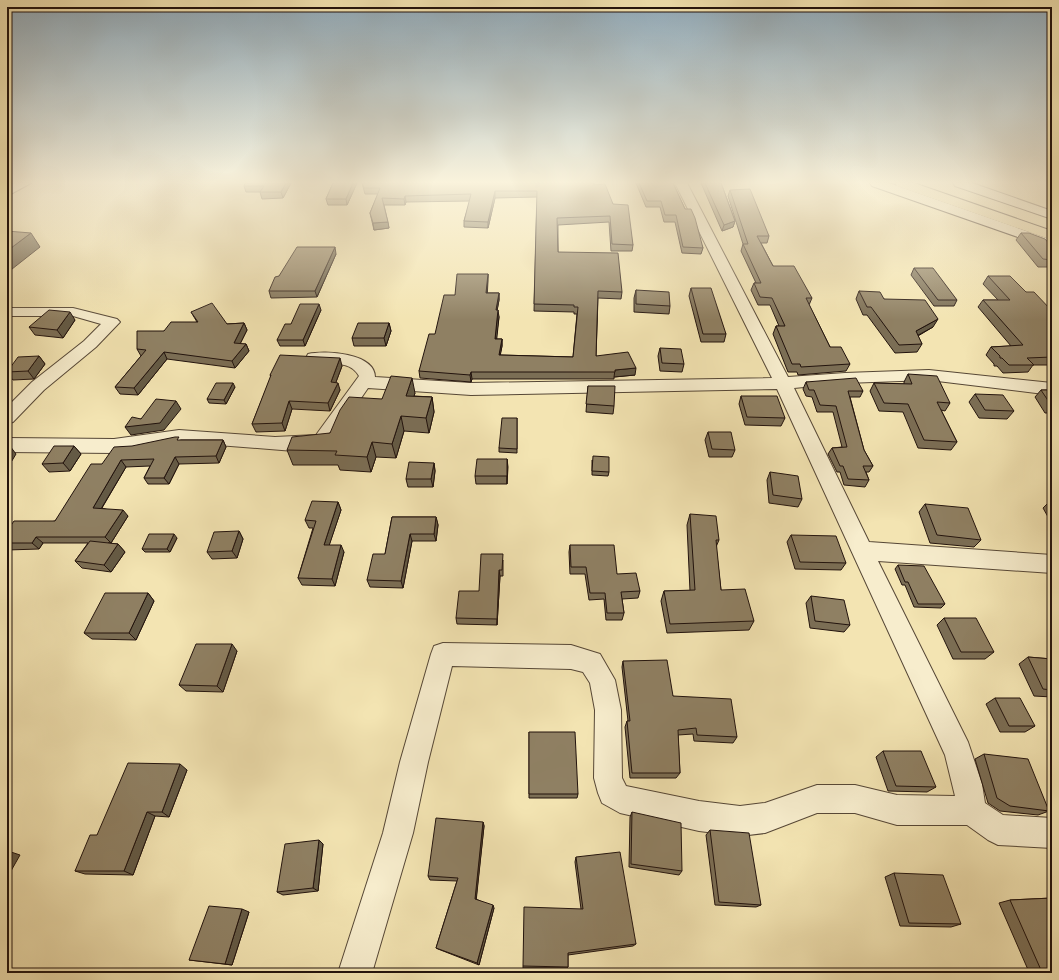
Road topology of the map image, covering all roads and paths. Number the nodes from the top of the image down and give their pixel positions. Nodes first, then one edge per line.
1 (705, 229) edge
2 (1006, 229) edge
3 (1031, 229) edge
4 (1052, 236) edge
5 (1052, 245) edge
6 (7, 312) edge
7 (296, 358) edge
8 (363, 382) junction
9 (783, 383) junction
10 (1052, 388) edge
11 (7, 418) edge
12 (7, 445) edge
13 (863, 551) junction
14 (1052, 564) edge
15 (972, 811) junction
16 (1052, 833) edge
17 (355, 973) edge

1 - 9 street
2 - 5 street
3 - 4 highway
6 - 11 street
7 - 8 street
8 - 9 street
8 - 12 street
9 - 10 street
9 - 13 street
13 - 14 street
13 - 15 street
15 - 16 street
15 - 17 street

